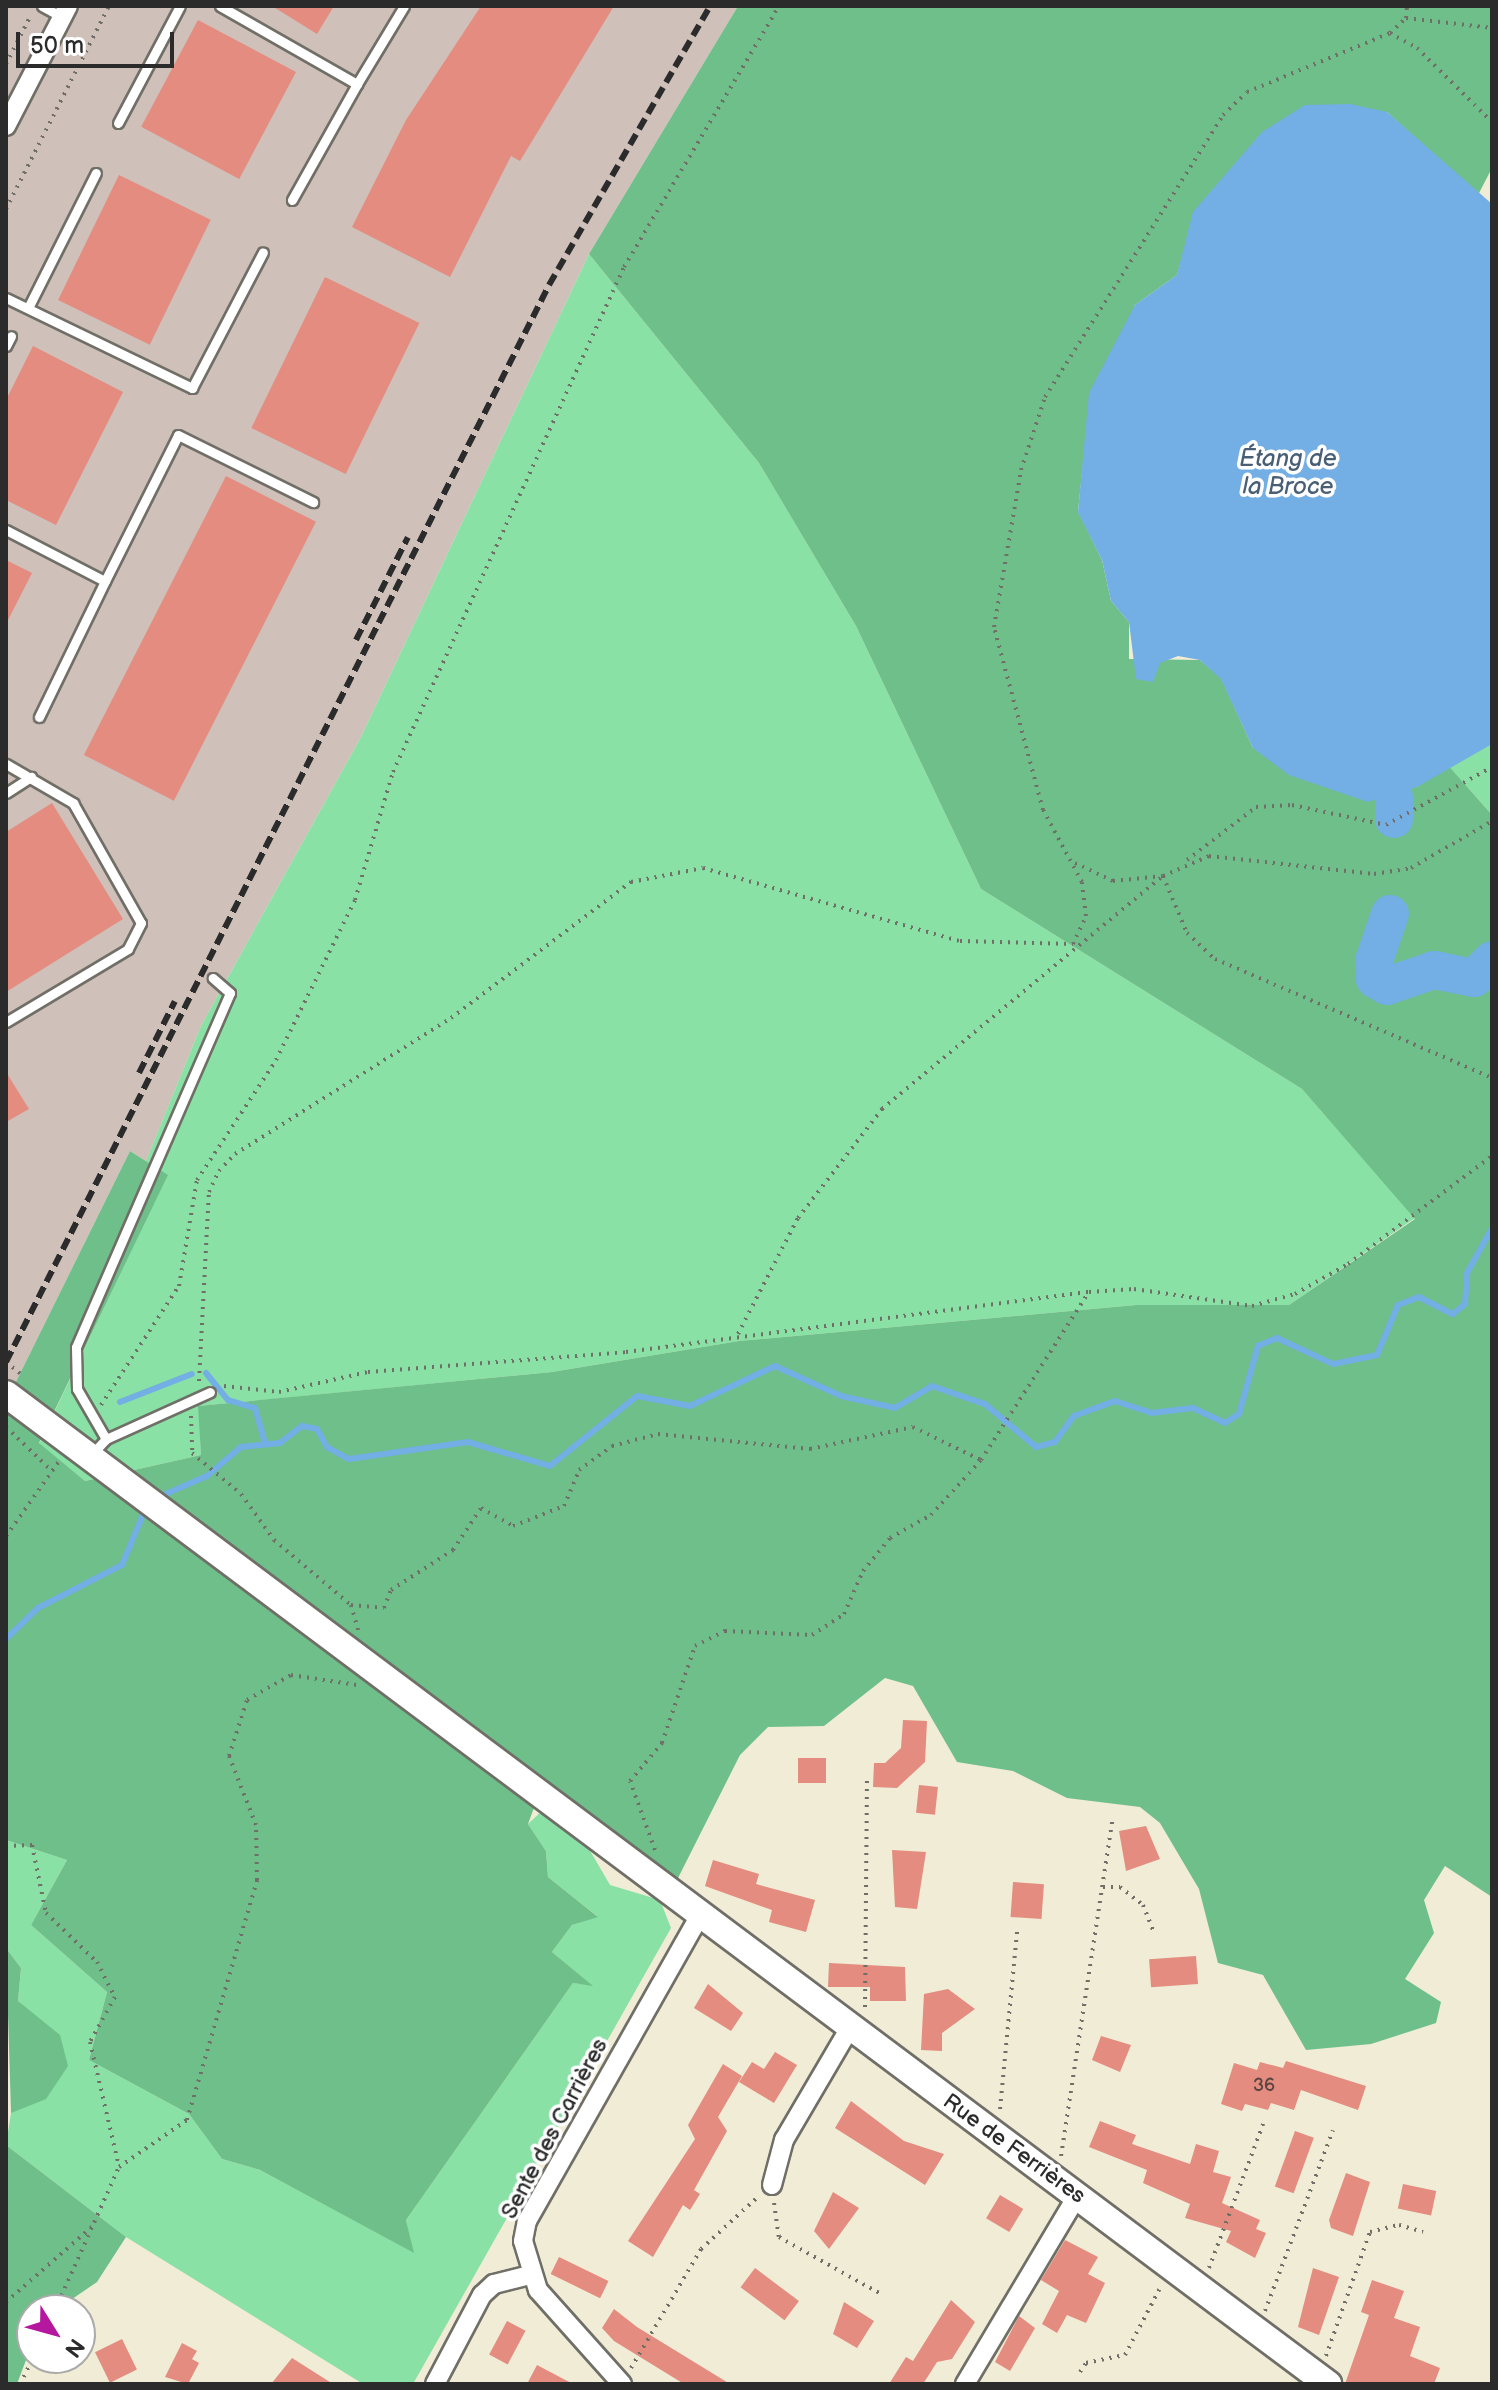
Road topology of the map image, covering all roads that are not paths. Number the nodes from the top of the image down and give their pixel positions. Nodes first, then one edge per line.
1 (42, 6) edge
2 (180, 6) edge
3 (220, 6) edge
4 (404, 6) edge
5 (65, 12) edge
6 (357, 84) junction
7 (118, 123) dead end
8 (6, 126) edge
9 (96, 173) dead end
10 (292, 200) dead end
11 (263, 252) dead end
12 (6, 298) edge
13 (28, 308) junction
14 (11, 336) dead end
15 (6, 346) edge
16 (313, 502) dead end
17 (6, 530) edge
18 (105, 581) junction
19 (39, 717) dead end
20 (6, 764) edge
21 (31, 777) junction
22 (6, 793) edge
23 (213, 978) dead end
24 (6, 1022) edge
25 (210, 1392) dead end
26 (6, 1394) edge
27 (89, 1447) junction
28 (700, 1915) junction
29 (857, 2034) junction
30 (772, 2185) road end
31 (1067, 2188) junction
32 (531, 2275) junction
33 (1319, 2381) edge
34 (435, 2384) edge
35 (625, 2384) edge
36 (965, 2384) edge

1 - 5 lane
2 - 7 lane
3 - 6 lane
4 - 6 lane
5 - 8 street
6 - 10 lane
9 - 13 lane
11 - 13 lane
12 - 13 lane
14 - 15 lane
16 - 18 lane
17 - 18 lane
18 - 19 lane
20 - 21 lane
21 - 22 lane
21 - 24 lane
23 - 27 lane
25 - 27 lane
26 - 27 street, Rue de Ferrières
27 - 28 street, Rue de Ferrières
28 - 29 street, Rue de Ferrières
28 - 32 street, Sente des Carrières
29 - 30 street
29 - 31 street, Rue de Ferrières
31 - 33 street, Rue de Ferrières
31 - 36 street
32 - 34 street
32 - 35 street

